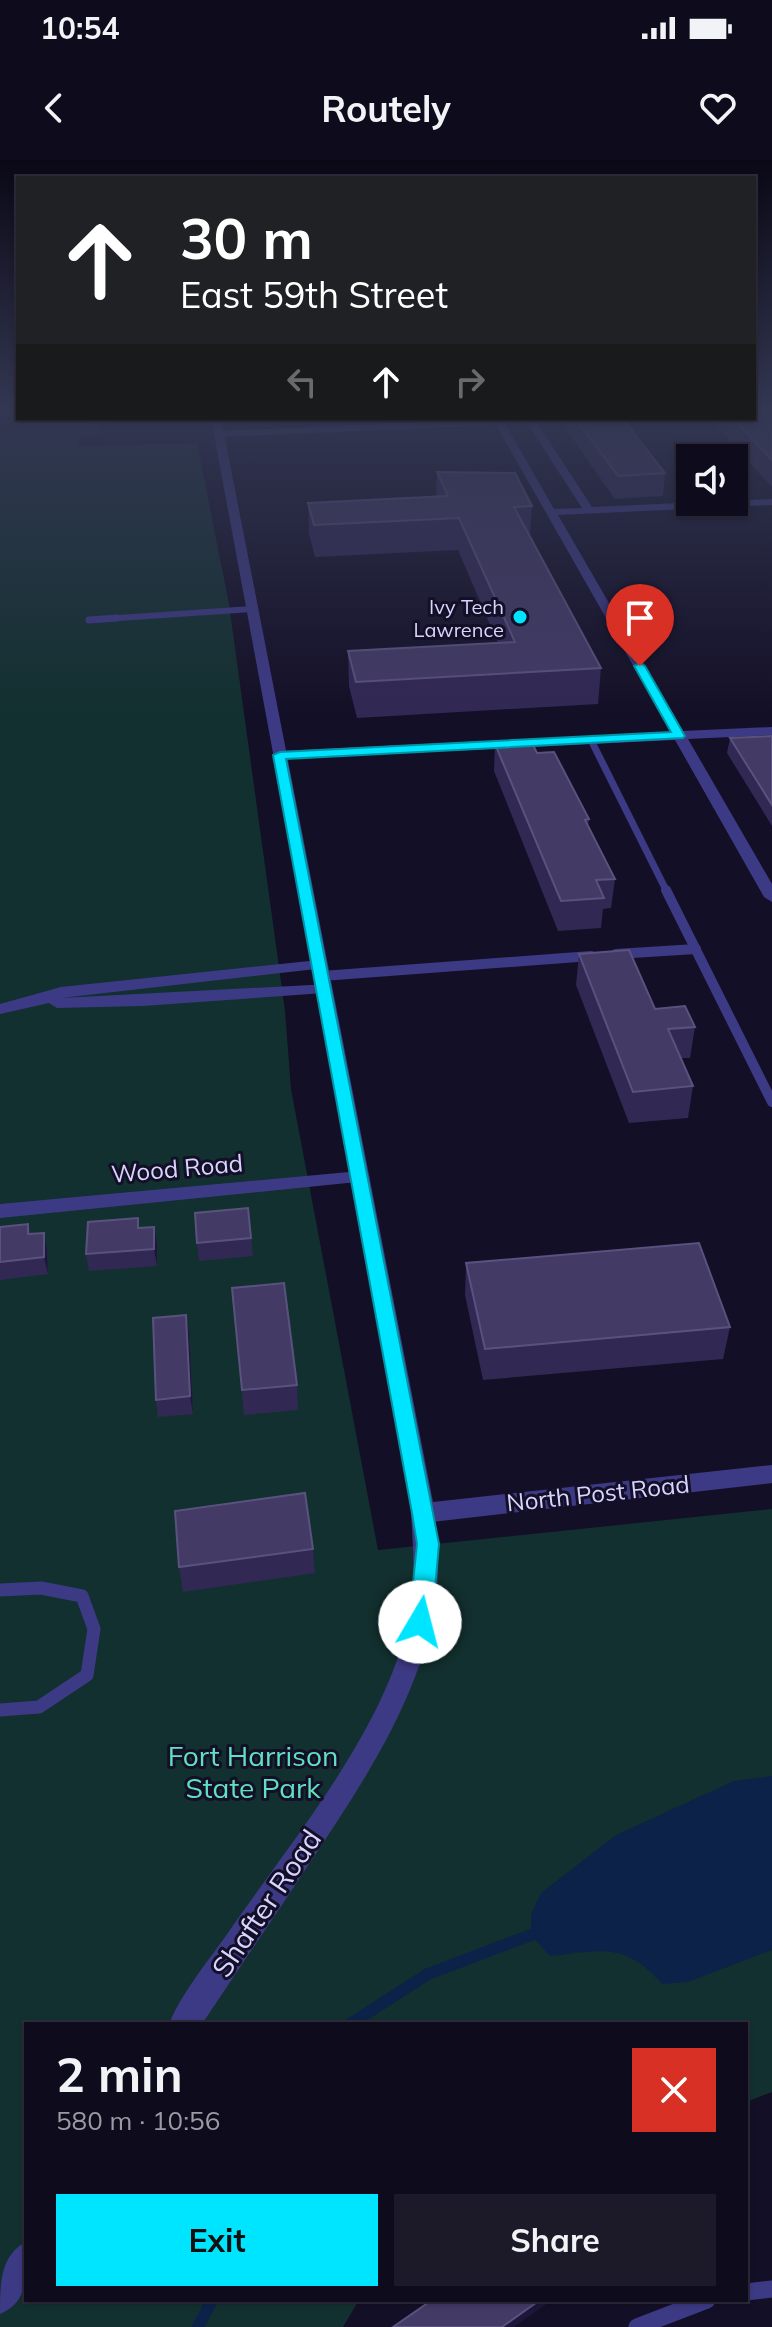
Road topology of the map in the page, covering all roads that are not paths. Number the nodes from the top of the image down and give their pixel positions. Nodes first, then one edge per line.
1 (233, 512) edge
2 (551, 512) edge
3 (252, 609) junction
4 (89, 620) dead end
5 (772, 731) edge
6 (679, 736) junction
7 (591, 740) junction
8 (280, 755) junction
9 (772, 897) edge
10 (696, 949) junction
11 (322, 976) junction
12 (0, 1009) edge
13 (772, 1102) edge
14 (360, 1177) junction
15 (0, 1211) edge
16 (772, 1474) edge
17 (423, 1513) junction
18 (0, 1590) edge
19 (0, 1710) edge
20 (185, 2022) edge
21 (24, 2262) edge
22 (772, 2289) edge
23 (748, 2292) edge
24 (0, 2297) edge
25 (700, 2302) edge
26 (637, 2327) edge

1 - 3 street, Shafter Road
2 - 6 street
3 - 4 lane
3 - 8 street, Shafter Road
5 - 6 street
6 - 7 street
6 - 9 street
7 - 8 street
7 - 10 lane
8 - 11 street, Shafter Road
10 - 11 lane
10 - 13 lane
11 - 12 street
11 - 14 street, Shafter Road
14 - 15 street, Wood Road
14 - 17 street, Shafter Road
16 - 17 street, North Post Road
17 - 20 street, Shafter Road
18 - 19 lane
21 - 24 street
22 - 23 lane
25 - 26 lane

